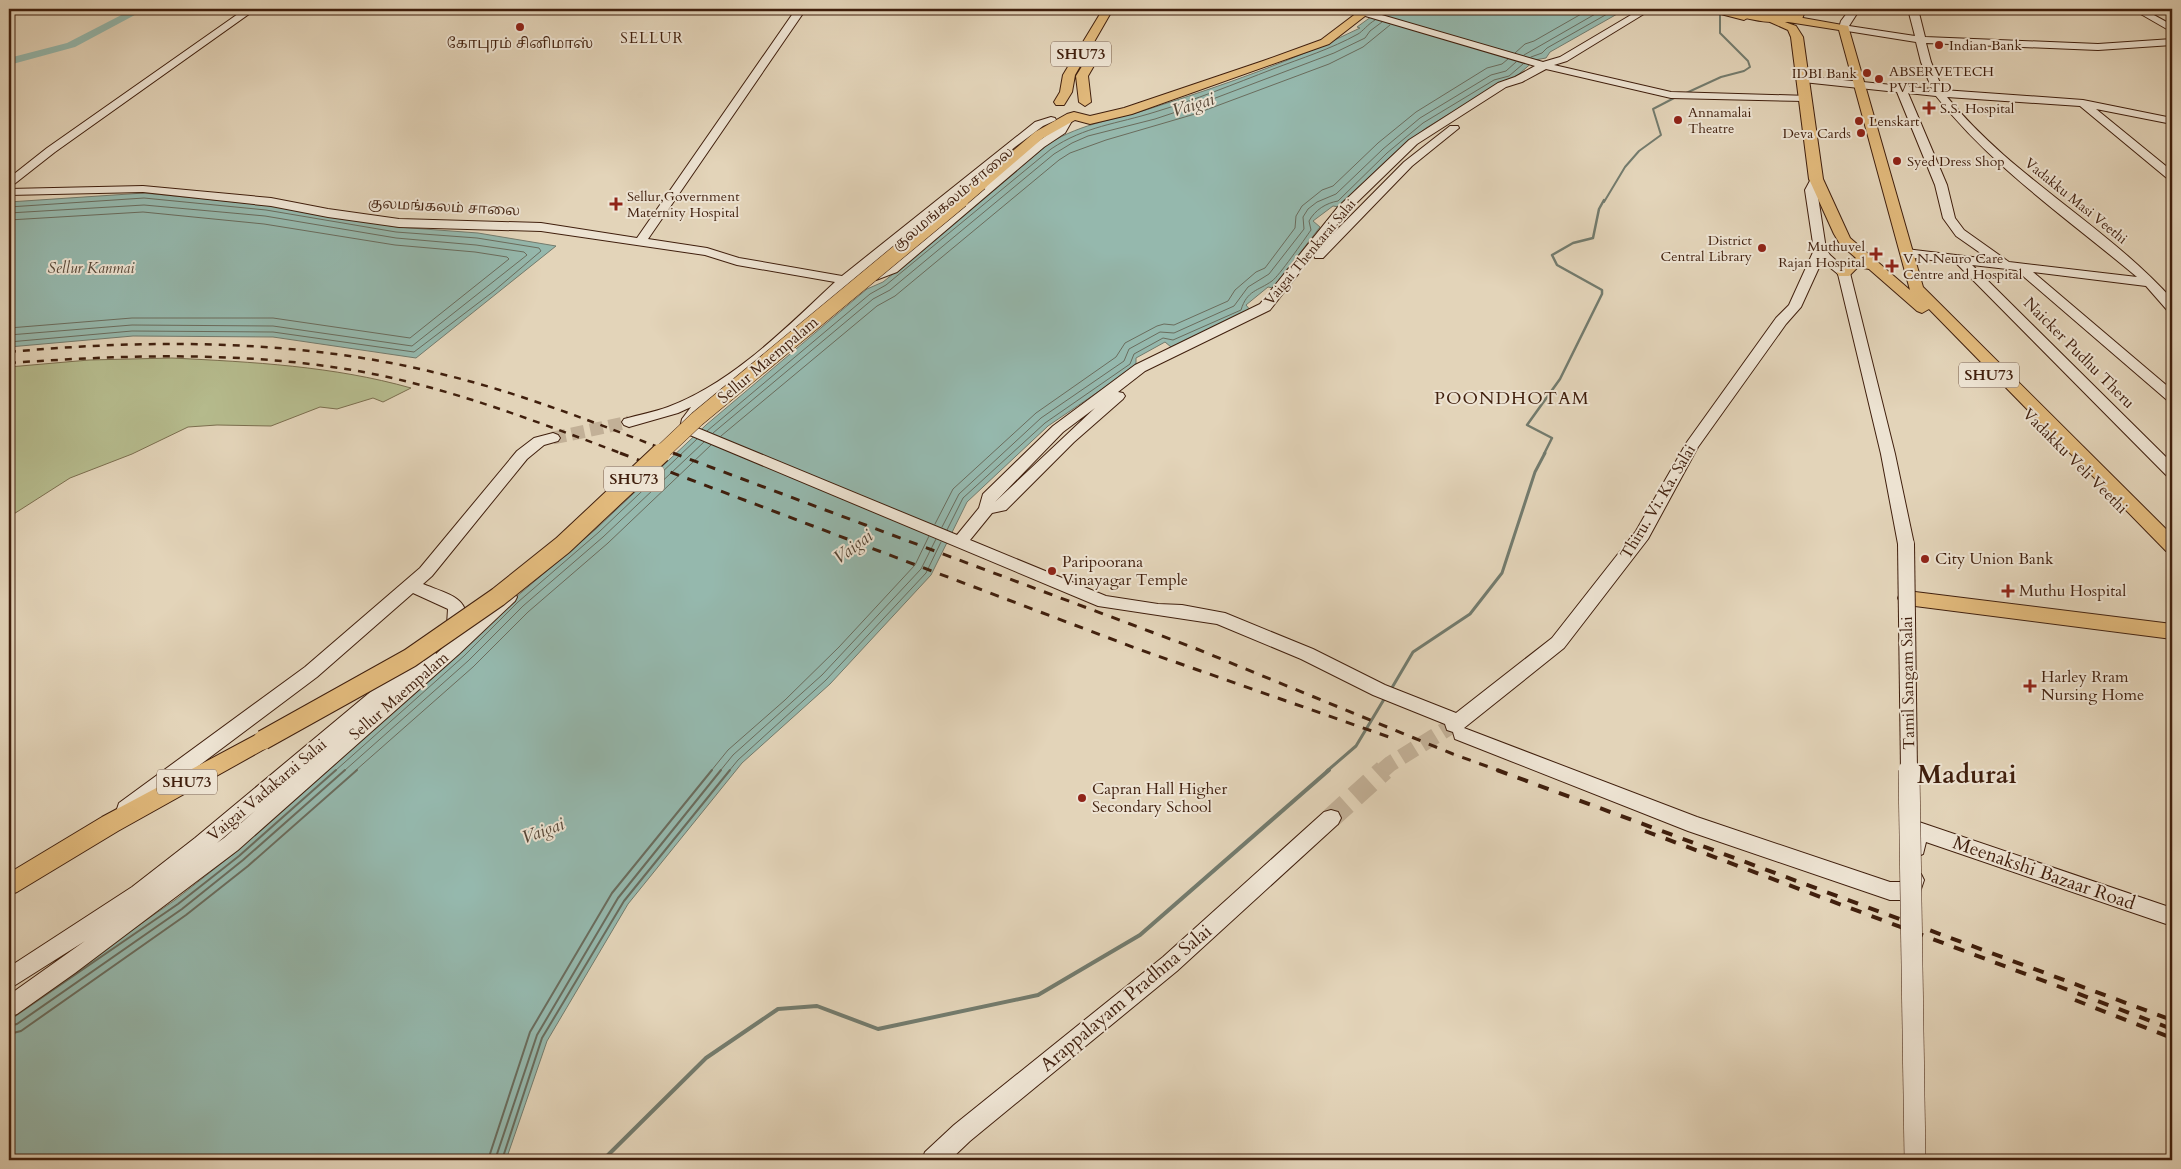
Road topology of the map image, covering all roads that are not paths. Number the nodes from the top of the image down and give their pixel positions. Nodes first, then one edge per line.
1 (251, 9) edge
2 (800, 9) edge
3 (1108, 9) edge
4 (1629, 9) edge
5 (1648, 9) edge
6 (1855, 9) edge
7 (1911, 9) edge
8 (2137, 9) edge
9 (1724, 10) edge
10 (1369, 12) edge
11 (1796, 23) edge
12 (1113, 24) dead end
13 (1844, 28) junction
14 (2172, 29) edge
15 (1335, 34) junction
16 (1921, 40) junction
17 (2172, 42) edge
18 (1543, 63) junction
19 (1803, 79) junction
20 (1859, 85) junction
21 (1901, 89) junction
22 (1939, 93) junction
23 (1805, 98) junction
24 (1060, 102) junction
25 (1086, 103) junction
26 (2083, 103) junction
27 (1111, 111) junction
28 (1053, 117) junction
29 (1076, 117) junction
30 (2172, 121) edge
31 (1061, 131) junction
32 (1039, 135) junction
33 (2172, 177) edge
34 (1816, 179) junction
35 (9, 183) edge
36 (981, 184) joint
37 (9, 192) edge
38 (640, 241) junction
39 (1820, 251) junction
40 (1906, 253) junction
41 (1960, 260) junction
42 (2006, 265) junction
43 (1873, 266) junction
44 (2020, 267) junction
45 (1844, 273) junction
46 (845, 280) junction
47 (2148, 282) junction
48 (1897, 286) junction
49 (1916, 288) junction
50 (2172, 307) edge
51 (716, 388) junction
52 (2172, 397) edge
53 (629, 422) tunnel mouth
54 (553, 438) tunnel mouth
55 (2172, 472) edge
56 (956, 541) junction
57 (563, 545) junction
58 (2172, 546) edge
59 (2172, 561) edge
60 (410, 585) junction
61 (1907, 598) junction
62 (2172, 632) edge
63 (1458, 727) junction
64 (263, 740) joint
65 (110, 824) junction
66 (1324, 825) tunnel mouth
67 (202, 844) joint
68 (232, 844) joint
69 (9, 885) edge
70 (2172, 917) edge
71 (9, 978) edge
72 (9, 1007) edge
73 (933, 1160) edge
74 (1915, 1160) edge

1 - 35 street
2 - 38 main road
3 - 24 main road, SHU73
4 - 18 main road, Vaigai Thenkarai Salai
5 - 18 main road, Vaigai Thenkarai Salai
6 - 13 main road
7 - 16 main road, Vadakku Masi Veethi
8 - 14 main road
9 - 11 main road
9 - 11 highway
10 - 15 main road
10 - 18 main road
11 - 13 main road
11 - 19 main road, Vadakku Veli Veethi / SHU73
12 - 25 main road, SHU73
13 - 16 main road
13 - 20 main road
15 - 27 main road
15 - 29 main road
16 - 17 main road
16 - 22 main road, Vadakku Masi Veethi
18 - 23 main road
18 - 56 main road, Vaigai Thenkarai Salai
19 - 20 main road
19 - 23 main road, Vadakku Veli Veethi / SHU73
20 - 21 main road
20 - 40 main road
21 - 22 main road
21 - 42 main road
22 - 26 main road
22 - 47 main road, Vadakku Masi Veethi
23 - 34 main road, Vadakku Veli Veethi / SHU73
24 - 25 main road
24 - 28 main road, SHU73
25 - 27 main road
25 - 29 main road, SHU73
26 - 30 main road
26 - 33 main road
27 - 29 main road
28 - 29 main road
28 - 32 main road, SHU73
28 - 46 main road, குலமங்கலம் சாலை
29 - 31 main road
29 - 31 main road, குலமங்கலம் சாலை
29 - 32 main road, SHU73
31 - 46 main road, குலமங்கலம் சாலை
32 - 36 main road, SHU73
34 - 39 main road
34 - 43 main road, Vadakku Veli Veethi / SHU73
36 - 57 main road, Sellur Maempalam / SHU73, bridge
37 - 38 main road, குலமங்கலம் சாலை
38 - 46 main road, குலமங்கலம் சாலை
39 - 45 main road
39 - 63 main road, Thiru. Vi. Ka. Salai
40 - 41 main road
40 - 49 main road
41 - 42 main road
41 - 55 main road, Naicker Pudhu Theru
42 - 44 main road
43 - 45 main road
43 - 48 main road, Vadakku Veli Veethi / SHU73
44 - 47 main road
44 - 52 main road
45 - 61 main road, Tamil Sangam Salai, bridge
46 - 51 main road
47 - 50 main road, Vadakku Masi Veethi
48 - 49 main road
48 - 59 main road, Vadakku Veli Veethi / SHU73
49 - 58 main road, Vadakku Veli Veethi / SHU73
51 - 53 main road
51 - 56 main road
54 - 60 main road
56 - 63 main road
57 - 64 main road, Sellur Maempalam / SHU73, bridge
57 - 68 main road, Sellur Maempalam, bridge
60 - 65 main road
60 - 67 main road, Vaigai Vadakarai Salai
61 - 62 main road
61 - 74 main road, Tamil Sangam Salai, bridge
63 - 70 main road, Meenakshi Bazaar Road
64 - 65 main road, SHU73
65 - 69 main road, SHU73
66 - 73 main road, Arappalayam Pradhna Salai
67 - 71 street, Vaigai Vadakarai Salai
68 - 72 main road, Vaigai Vadakarai Salai

